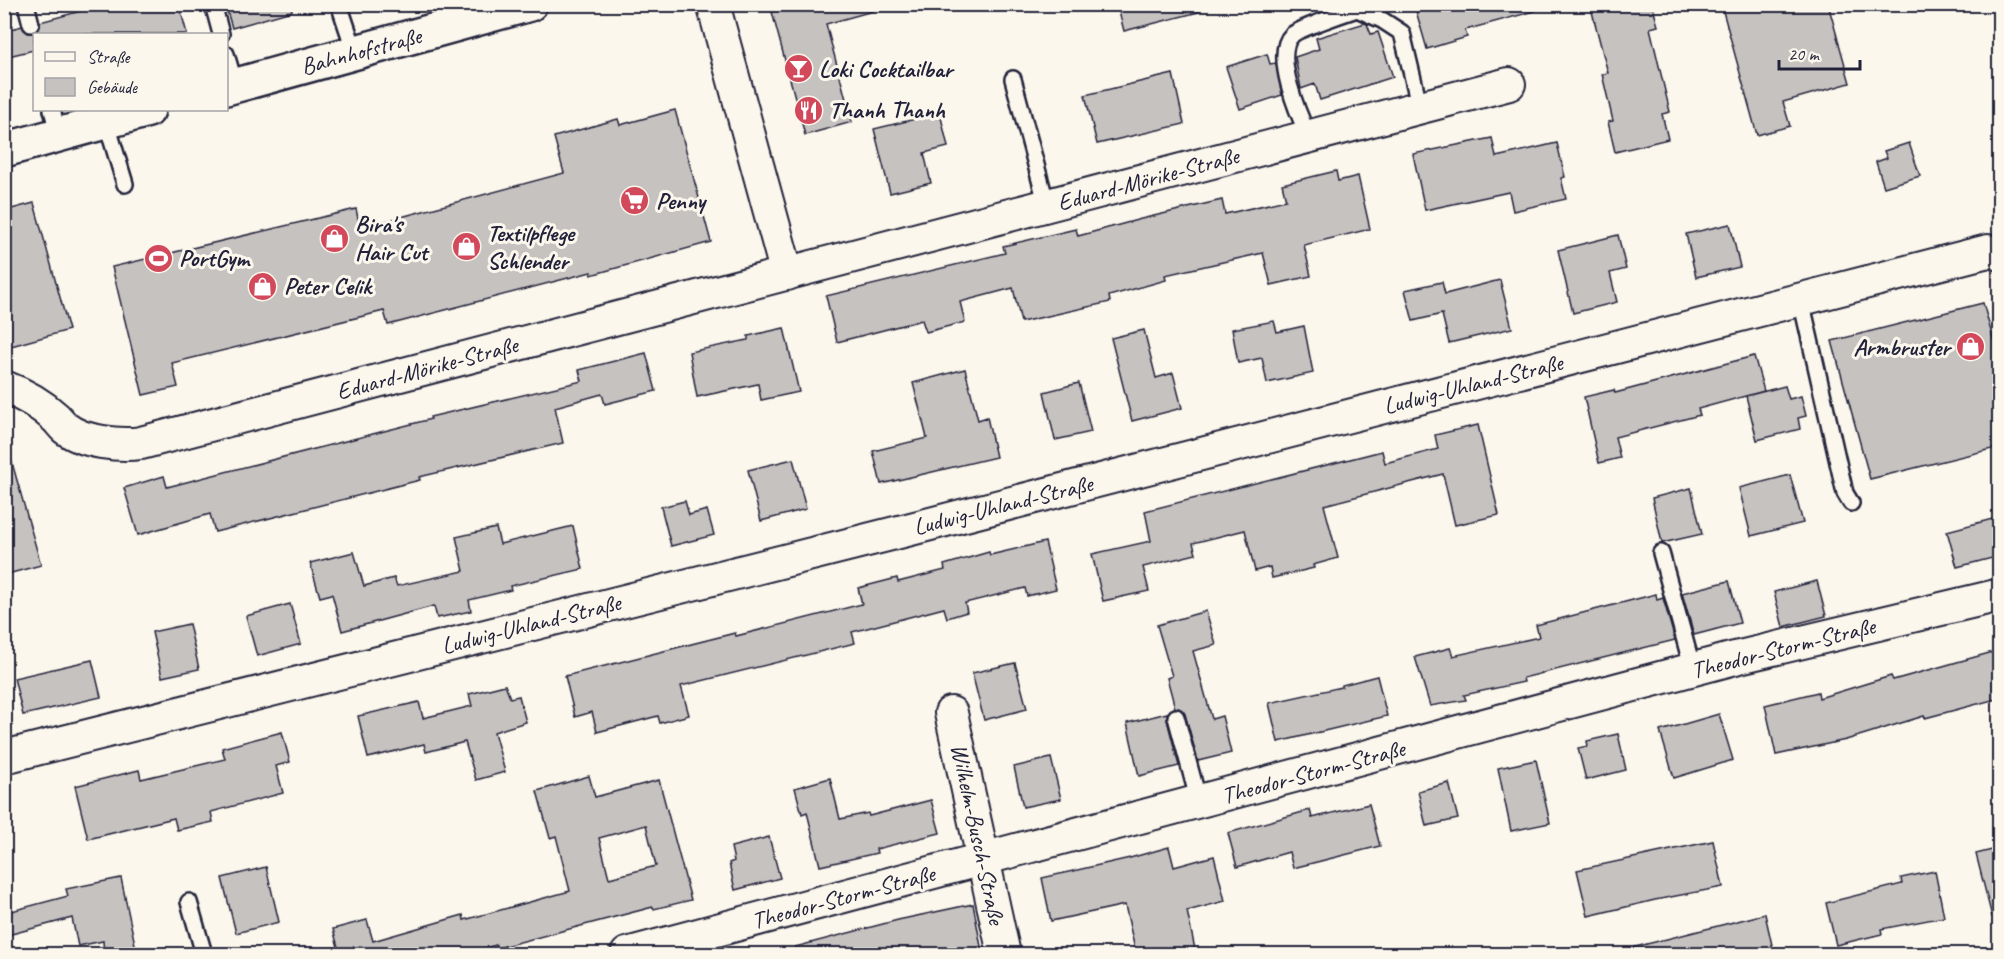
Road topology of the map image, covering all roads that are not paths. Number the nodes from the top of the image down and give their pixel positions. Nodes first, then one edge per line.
1 (26, 4) edge
2 (213, 4) edge
3 (339, 4) edge
4 (530, 4) edge
5 (713, 4) edge
6 (472, 12) edge
7 (31, 24) dead end
8 (221, 33) edge
9 (355, 52) junction
10 (228, 67) edge
11 (1013, 79) dead end
12 (1509, 84) dead end
13 (231, 87) edge
14 (1420, 108) junction
15 (144, 111) edge
16 (106, 121) junction
17 (56, 122) edge
18 (1309, 137) junction
19 (4, 150) edge
20 (125, 184) dead end
21 (1047, 206) junction
22 (2000, 254) edge
23 (787, 274) junction
24 (1801, 300) junction
25 (4, 387) edge
26 (1851, 503) dead end
27 (1661, 553) dead end
28 (2000, 596) edge
29 (1693, 670) junction
30 (951, 713) dead end
31 (1176, 717) dead end
32 (4, 757) edge
33 (1199, 802) junction
34 (985, 859) junction
35 (189, 902) dead end
36 (204, 954) edge
37 (627, 954) edge
38 (1004, 954) edge

1 - 7 lane
2 - 8 lane
3 - 9 lane
4 - 6 street, Bahnhofstraße
5 - 23 street
6 - 9 street, Bahnhofstraße
9 - 13 street, Bahnhofstraße
10 - 13 lane
11 - 21 lane
12 - 14 street, Eduard-Mörike-Straße
14 - 18 street, Eduard-Mörike-Straße
14 - 18 lane
15 - 16 street
16 - 17 street
16 - 20 lane
17 - 19 street
18 - 21 street, Eduard-Mörike-Straße
21 - 23 street, Eduard-Mörike-Straße
22 - 24 street, Ludwig-Uhland-Straße
23 - 25 street, Eduard-Mörike-Straße
24 - 26 lane
24 - 32 street, Ludwig-Uhland-Straße
27 - 29 lane
28 - 29 street, Theodor-Storm-Straße
29 - 33 street, Theodor-Storm-Straße
30 - 34 street, Wilhelm-Busch-Straße
31 - 33 lane
33 - 34 street, Theodor-Storm-Straße
34 - 37 street, Theodor-Storm-Straße
34 - 38 street, Wilhelm-Busch-Straße
35 - 36 lane

